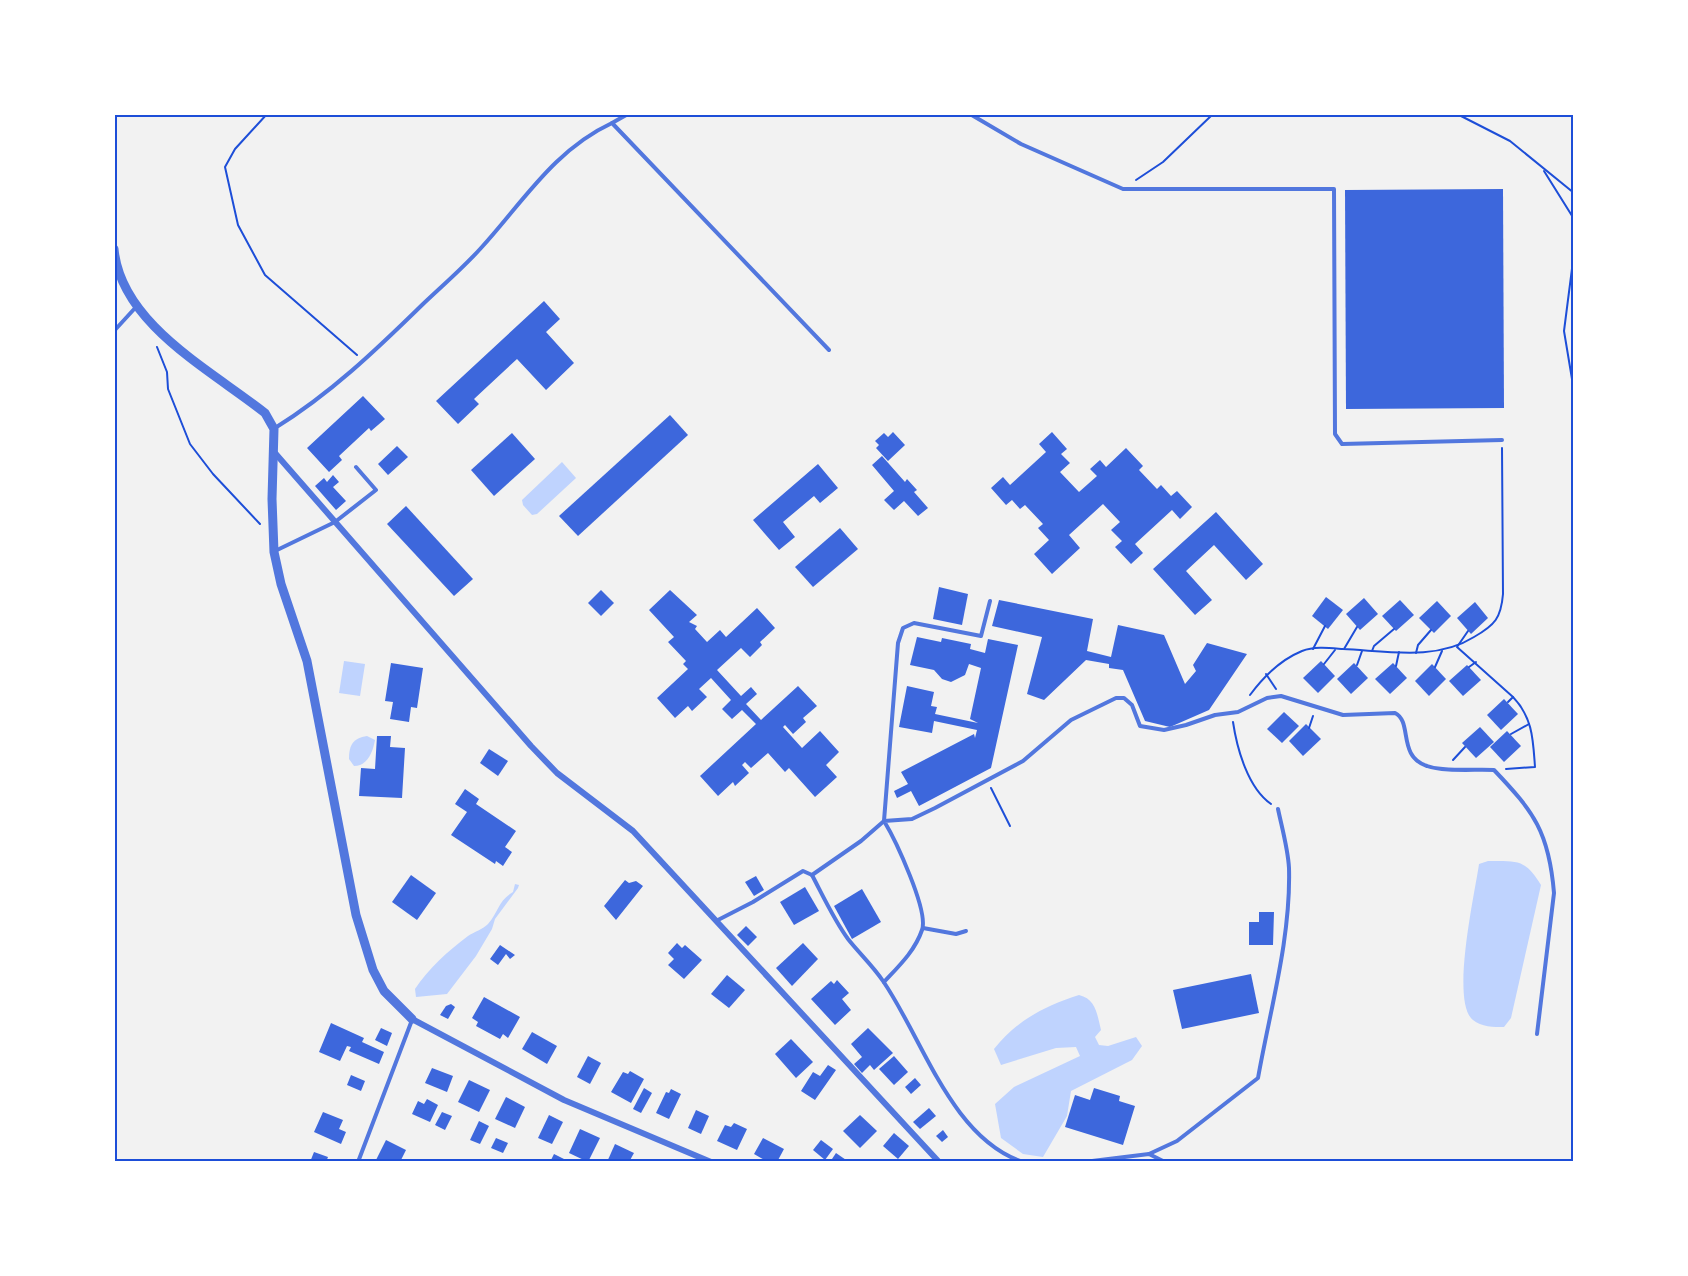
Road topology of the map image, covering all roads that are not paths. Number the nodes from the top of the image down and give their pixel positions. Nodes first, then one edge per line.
1 (628, 114) edge
2 (970, 114) edge
3 (612, 123) junction
4 (114, 249) edge
5 (136, 307) junction
6 (114, 331) edge
7 (829, 350) dead end
8 (274, 429) junction
9 (1502, 440) road end
10 (275, 453) junction
11 (356, 467) dead end
12 (335, 522) junction
13 (274, 552) junction
14 (990, 601) dead end
15 (1278, 809) road end
16 (884, 821) junction
17 (812, 875) junction
18 (716, 921) junction
19 (923, 928) junction
20 (966, 931) dead end
21 (884, 982) junction
22 (412, 1019) junction
23 (1538, 1034) dead end
24 (1149, 1154) junction
25 (358, 1162) edge
26 (711, 1162) edge
27 (939, 1162) edge
28 (1023, 1162) edge
29 (1084, 1162) edge
30 (1165, 1162) edge

1 - 3 lane
2 - 9 lane
3 - 7 lane
3 - 8 lane
4 - 5 street
5 - 6 lane
5 - 8 street
8 - 10 street
10 - 12 street
10 - 13 street
11 - 12 lane
12 - 13 lane
12 - 18 street
13 - 22 street
14 - 16 lane
15 - 24 lane
16 - 17 lane
16 - 19 lane
16 - 23 lane
17 - 18 lane
17 - 21 lane
18 - 27 street
19 - 20 lane
19 - 21 lane
21 - 28 lane
22 - 25 lane
22 - 26 street
24 - 29 lane
24 - 30 lane

